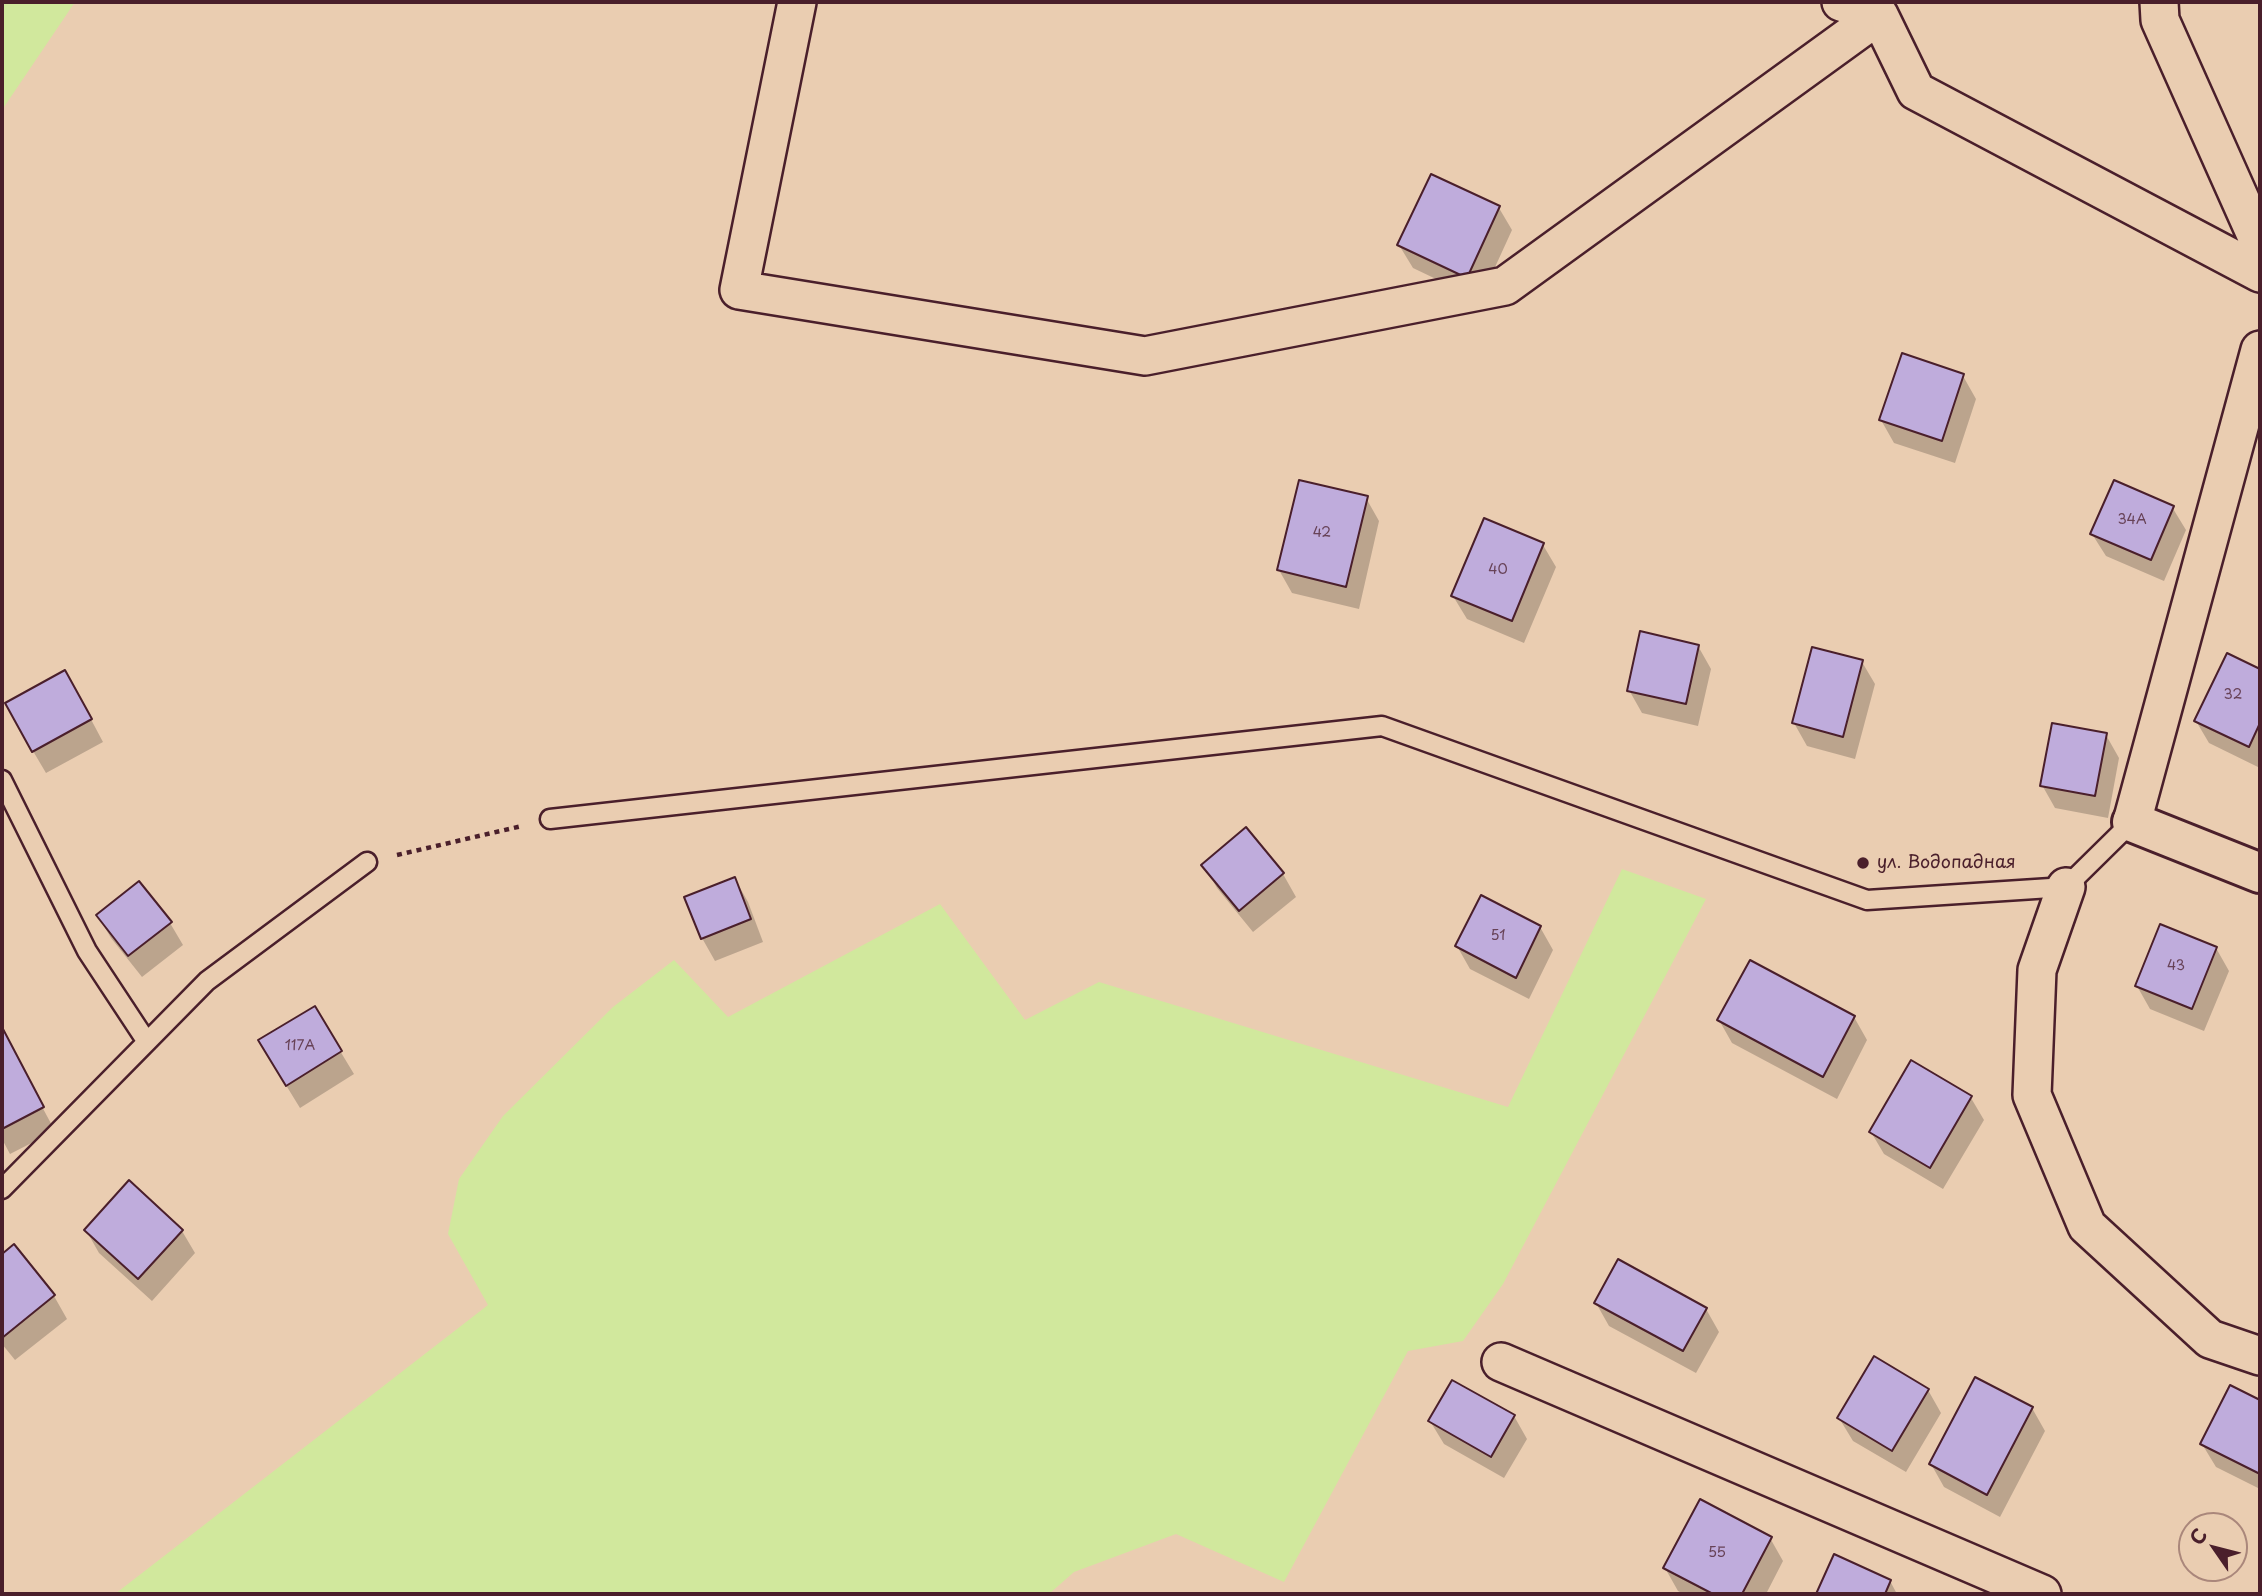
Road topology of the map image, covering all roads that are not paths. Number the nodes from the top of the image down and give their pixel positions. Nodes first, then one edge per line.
1 (797, 2) edge
2 (1841, 2) edge
3 (2159, 2) edge
4 (1879, 15) junction
5 (2260, 244) edge
6 (2260, 273) edge
7 (2260, 350) edge
8 (2, 780) edge
9 (550, 819) road end
10 (2132, 822) junction
11 (367, 862) road end
12 (2260, 873) edge
13 (2066, 887) junction
14 (147, 1042) junction
15 (2, 1189) edge
16 (2260, 1356) edge
17 (1501, 1362) dead end
18 (2042, 1594) edge

1 - 4 street
2 - 4 street
3 - 5 street
4 - 6 street
7 - 10 street
8 - 14 lane
9 - 13 lane
10 - 12 street
10 - 13 lane
11 - 14 lane
13 - 16 street
14 - 15 lane
17 - 18 street

